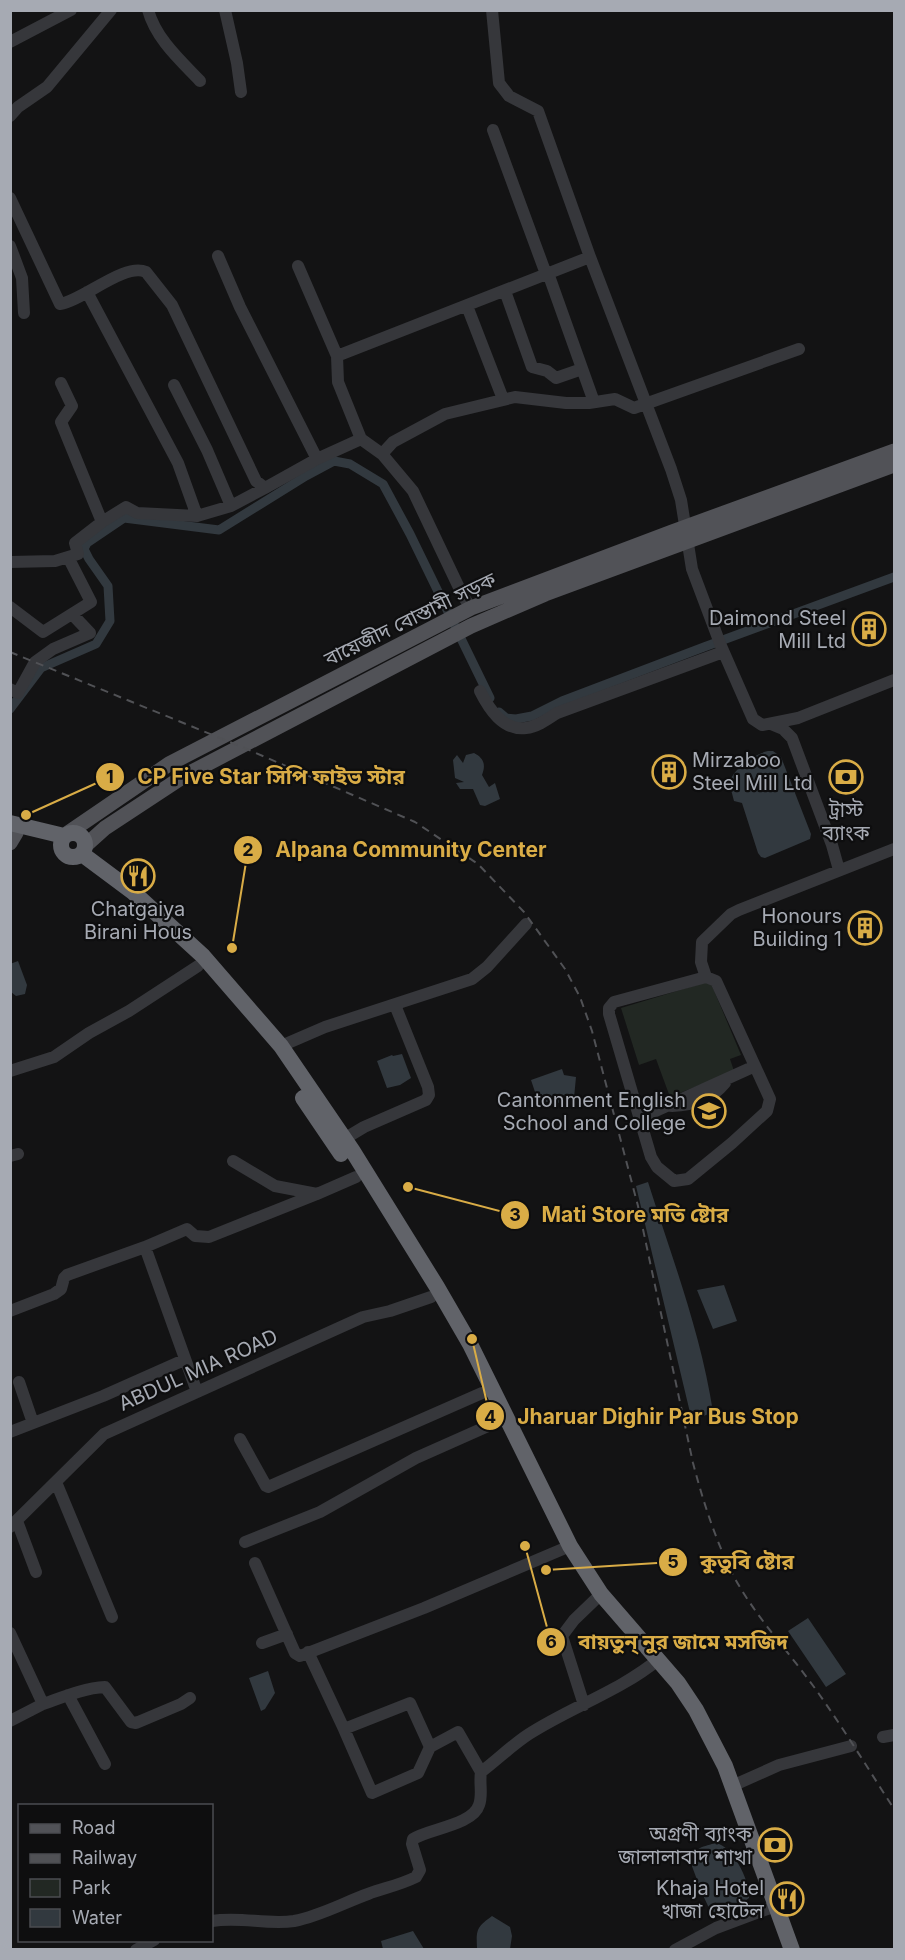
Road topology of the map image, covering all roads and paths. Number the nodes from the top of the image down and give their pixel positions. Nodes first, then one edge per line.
1 (71, 10) edge
2 (111, 10) edge
3 (148, 10) edge
4 (225, 10) edge
5 (492, 10) edge
6 (10, 42) edge
7 (200, 81) dead end
8 (241, 92) dead end
9 (10, 116) edge
10 (493, 130) dead end
11 (10, 198) edge
12 (10, 246) edge
13 (218, 256) dead end
14 (590, 257) junction
15 (297, 266) dead end
16 (547, 273) junction
17 (505, 291) junction
18 (87, 292) junction
19 (467, 306) junction
20 (24, 313) dead end
21 (799, 349) dead end
22 (337, 356) junction
23 (582, 369) junction
24 (61, 383) dead end
25 (174, 385) dead end
26 (503, 399) junction
27 (594, 402) junction
28 (645, 405) junction
29 (361, 439) junction
30 (894, 451) edge
31 (382, 454) junction
32 (316, 459) junction
33 (894, 465) edge
34 (265, 488) junction
35 (231, 506) junction
36 (197, 516) junction
37 (102, 522) junction
38 (687, 534) junction
39 (68, 557) junction
40 (10, 562) edge
41 (10, 607) edge
42 (468, 609) junction
43 (72, 614) junction
44 (721, 645) junction
45 (894, 680) edge
46 (10, 689) edge
47 (480, 691) dead end
48 (771, 724) junction
49 (12, 833) edge
50 (72, 846) junction
51 (894, 849) edge
52 (839, 870) junction
53 (526, 924) dead end
54 (198, 966) junction
55 (706, 977) junction
56 (395, 1005) junction
57 (281, 1046) junction
58 (755, 1065) junction
59 (10, 1071) edge
60 (640, 1118) junction
61 (344, 1139) junction
62 (233, 1161) dead end
63 (356, 1177) junction
64 (317, 1194) junction
65 (145, 1246) junction
66 (431, 1297) junction
67 (10, 1311) edge
68 (184, 1360) junction
69 (19, 1382) dead end
70 (197, 1392) junction
71 (482, 1393) junction
72 (501, 1420) junction
73 (33, 1423) junction
74 (10, 1432) edge
75 (240, 1439) dead end
76 (56, 1482) junction
77 (14, 1524) edge
78 (245, 1542) dead end
79 (567, 1547) junction
80 (255, 1563) dead end
81 (36, 1572) dead end
82 (599, 1596) junction
83 (112, 1617) dead end
84 (10, 1633) edge
85 (287, 1634) junction
86 (262, 1643) dead end
87 (308, 1652) junction
88 (656, 1661) junction
89 (68, 1695) junction
90 (190, 1698) dead end
91 (43, 1704) junction
92 (584, 1705) junction
93 (10, 1721) edge
94 (344, 1729) junction
95 (851, 1746) dead end
96 (430, 1747) junction
97 (105, 1764) dead end
98 (481, 1772) junction
99 (732, 1786) junction
100 (770, 1908) junction
101 (213, 1920) edge
102 (152, 1942) edge
103 (136, 1950) edge
104 (675, 1950) edge
105 (784, 1950) edge
106 (792, 1950) edge

1 - 6 street
2 - 9 street
3 - 7 street
4 - 8 street
5 - 14 street
10 - 16 street
11 - 18 street
12 - 20 street
13 - 32 street
14 - 16 street
14 - 28 street
15 - 22 street
16 - 17 street
16 - 23 street
17 - 19 street
17 - 23 street
18 - 34 street
18 - 36 street
19 - 22 street
19 - 26 street
21 - 28 street
22 - 29 street
23 - 27 street
24 - 37 street
25 - 35 street
26 - 27 street
26 - 31 street
27 - 28 street
28 - 38 street
29 - 31 street
29 - 32 street
30 - 38 main road, বায়েজীদ বোস্তামী সড়ক
31 - 42 street
32 - 34 street
33 - 38 main road, বায়েজীদ বোস্তামী সড়ক
34 - 35 street
35 - 36 street
36 - 37 street
37 - 39 street
38 - 42 main road, বায়েজীদ বোস্তামী সড়ক
38 - 44 street
38 - 50 main road, বায়েজীদ বোস্তামী সড়ক
39 - 40 street
39 - 43 street
41 - 43 street
42 - 50 main road, বায়েজীদ বোস্তামী সড়ক
43 - 46 street
44 - 47 street
44 - 48 street
45 - 48 street
48 - 52 street
49 - 50 highway
50 - 54 highway
50 - 57 highway
51 - 52 street
52 - 55 street
53 - 56 street
54 - 59 street
54 - 63 highway
55 - 58 street
55 - 60 street
56 - 57 street
56 - 61 street
57 - 61 highway
58 - 60 street
58 - 60 street
61 - 72 highway
62 - 64 street
63 - 64 street
63 - 66 highway
64 - 65 street
65 - 67 street
65 - 68 street
66 - 70 street, ABDUL MIA ROAD
66 - 71 highway
68 - 70 street
68 - 73 street
69 - 73 street
70 - 76 street, ABDUL MIA ROAD
71 - 72 highway
71 - 75 street
72 - 78 street
72 - 79 highway
73 - 74 street
76 - 77 street, ABDUL MIA ROAD
76 - 83 street
77 - 81 street
79 - 82 highway
79 - 87 street
80 - 85 street
82 - 88 highway
82 - 92 street
84 - 91 street
85 - 86 street
85 - 87 street
87 - 94 street
88 - 92 street
88 - 99 highway
88 - 100 highway
89 - 90 street
89 - 91 street
89 - 97 street
91 - 93 street
92 - 98 street
94 - 96 street
94 - 96 street
95 - 99 street
96 - 98 street
98 - 101 street
99 - 106 highway
100 - 104 street
100 - 105 highway
102 - 103 street

